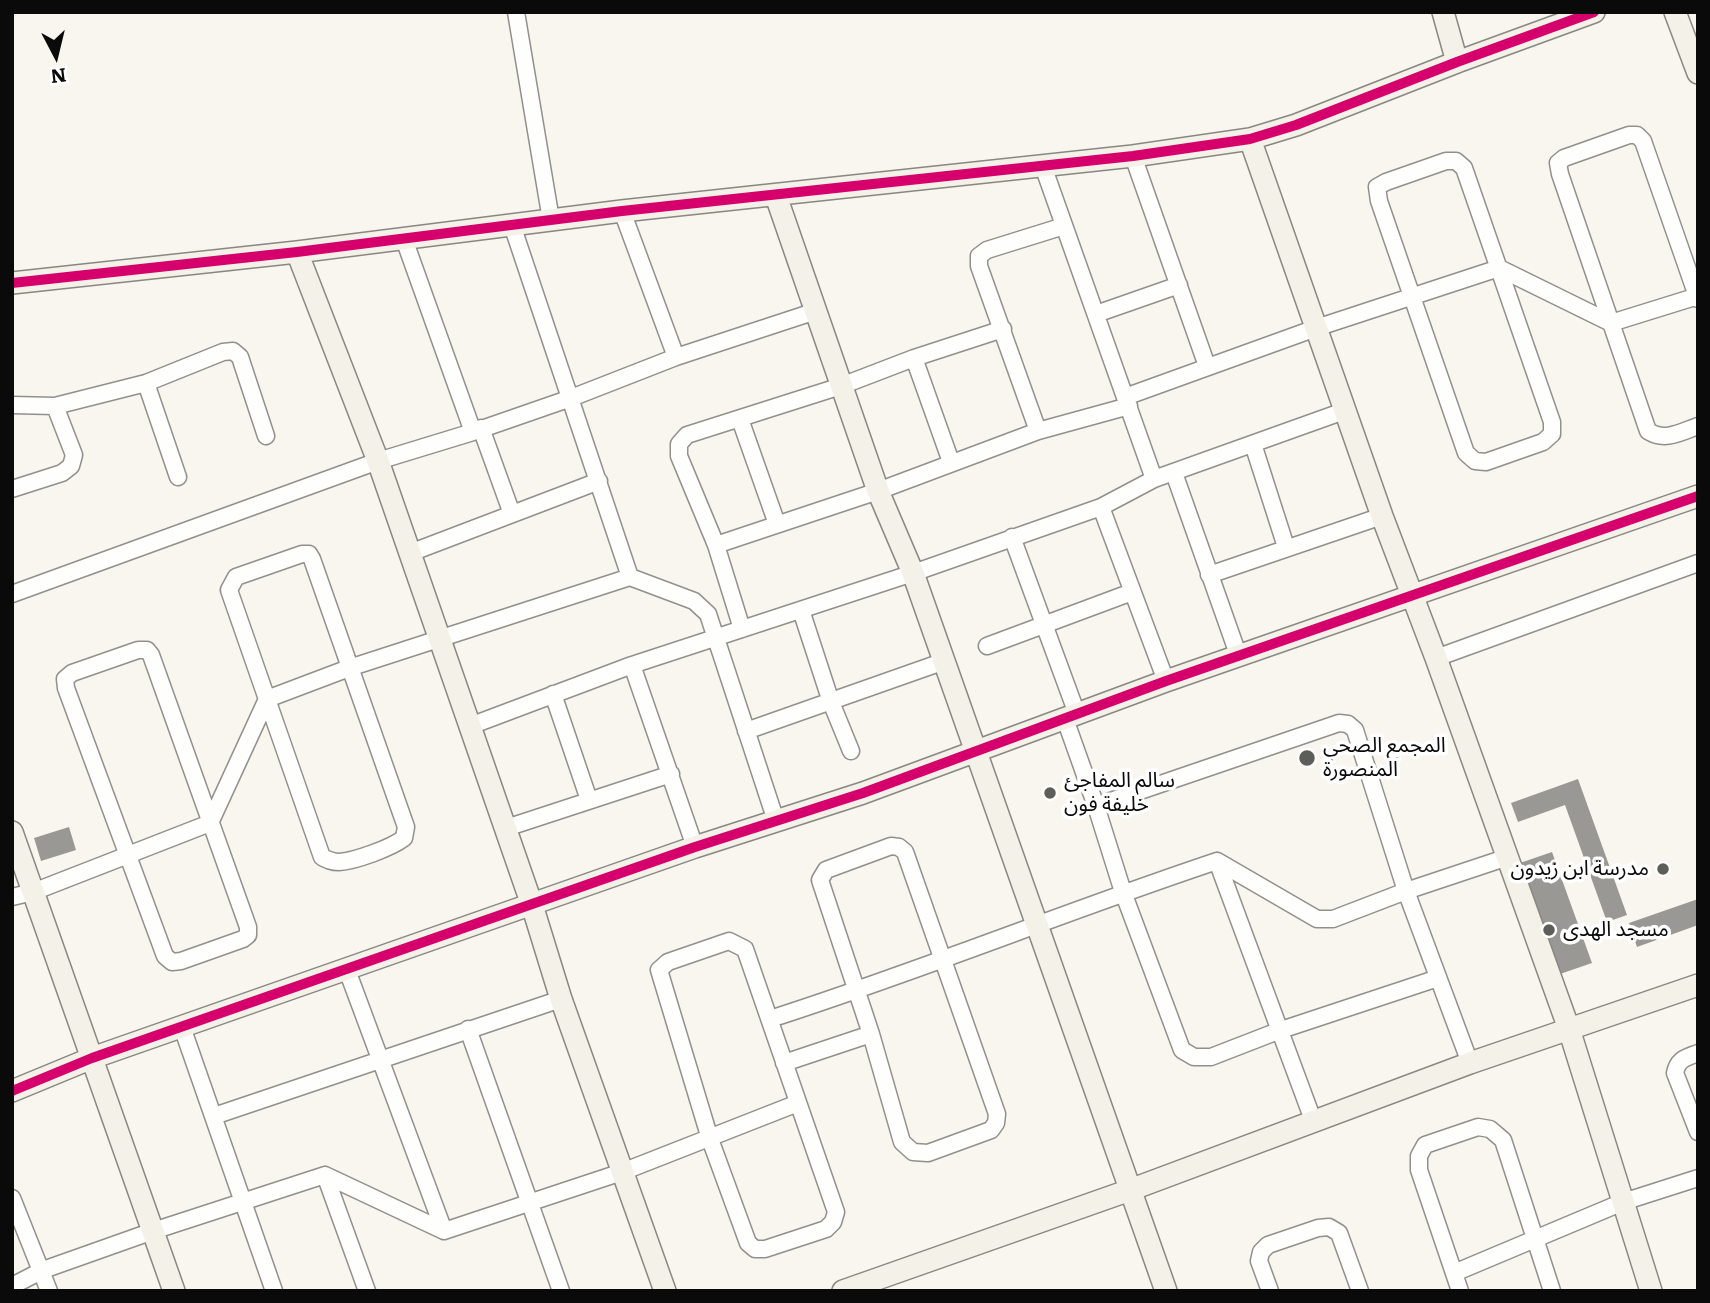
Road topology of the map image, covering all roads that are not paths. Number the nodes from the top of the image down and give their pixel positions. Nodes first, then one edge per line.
1 (516, 12) edge
2 (1443, 12) edge
3 (1594, 12) edge
4 (1675, 12) edge
5 (1457, 62) junction
6 (1698, 73) edge
7 (1250, 139) junction
8 (1133, 156) junction
9 (1043, 166) junction
10 (776, 196) junction
11 (622, 211) junction
12 (551, 220) junction
13 (512, 225) junction
14 (1065, 226) junction
15 (404, 239) junction
16 (296, 252) junction
17 (1499, 268) junction
18 (12, 283) edge
19 (1180, 285) junction
20 (1697, 297) edge
21 (1412, 298) junction
22 (816, 312) junction
23 (1096, 314) junction
24 (1611, 324) junction
25 (1316, 328) junction
26 (1003, 329) junction
27 (676, 357) junction
28 (914, 358) junction
29 (1207, 366) junction
30 (146, 383) junction
31 (841, 386) junction
32 (571, 398) junction
33 (1127, 402) junction
34 (12, 405) edge
35 (55, 406) junction
36 (1344, 411) junction
37 (740, 419) junction
38 (1698, 426) edge
39 (477, 430) junction
40 (1038, 431) junction
41 (266, 436) dead end
42 (1253, 444) junction
43 (378, 461) junction
44 (951, 462) junction
45 (1174, 473) junction
46 (178, 477) dead end
47 (1154, 479) junction
48 (599, 481) junction
49 (12, 489) edge
50 (878, 491) junction
51 (1698, 496) edge
52 (1101, 507) junction
53 (512, 514) junction
54 (1382, 516) junction
55 (777, 524) junction
56 (1012, 537) junction
57 (716, 545) junction
58 (1286, 547) junction
59 (410, 553) junction
60 (1698, 563) edge
61 (913, 573) junction
62 (1209, 575) junction
63 (630, 576) junction
64 (1132, 592) junction
65 (12, 594) edge
66 (1412, 594) junction
67 (801, 610) junction
68 (1043, 625) junction
69 (742, 629) junction
70 (439, 639) junction
71 (715, 639) junction
72 (987, 646) dead end
73 (1239, 657) junction
74 (1436, 658) junction
75 (942, 662) junction
76 (632, 665) junction
77 (349, 668) junction
78 (1166, 681) junction
79 (552, 694) junction
80 (267, 699) junction
81 (831, 702) junction
82 (1071, 716) junction
83 (470, 726) junction
84 (746, 731) junction
85 (850, 751) dead end
86 (975, 753) junction
87 (671, 774) junction
88 (589, 800) junction
89 (1096, 806) junction
90 (776, 821) junction
91 (211, 822) junction
92 (506, 828) junction
93 (12, 832) edge
94 (695, 847) junction
95 (128, 853) junction
96 (1508, 857) junction
97 (1217, 861) junction
98 (1406, 891) junction
99 (1123, 892) junction
100 (22, 894) edge
101 (533, 905) junction
102 (1036, 923) junction
103 (943, 960) junction
104 (346, 970) junction
105 (1438, 978) junction
106 (1698, 985) edge
107 (856, 992) junction
108 (561, 999) junction
109 (770, 1019) junction
110 (182, 1027) junction
111 (468, 1029) junction
112 (1569, 1029) junction
113 (1278, 1031) junction
114 (871, 1034) junction
115 (1698, 1053) edge
116 (92, 1058) junction
117 (380, 1059) junction
118 (784, 1063) junction
119 (1470, 1063) junction
120 (12, 1091) edge
121 (798, 1103) junction
122 (214, 1116) junction
123 (1313, 1120) junction
124 (1698, 1132) edge
125 (710, 1139) junction
126 (622, 1172) junction
127 (325, 1175) junction
128 (1698, 1178) edge
129 (1130, 1190) junction
130 (244, 1201) junction
131 (1623, 1202) junction
132 (13, 1203) edge
133 (530, 1204) junction
134 (153, 1231) junction
135 (444, 1231) junction
136 (1534, 1240) junction
137 (43, 1270) junction
138 (1457, 1285) edge
139 (12, 1286) edge
140 (558, 1290) edge
141 (50, 1291) edge
142 (174, 1291) edge
143 (274, 1291) edge
144 (368, 1291) edge
145 (665, 1291) edge
146 (843, 1291) edge
147 (1166, 1291) edge
148 (1270, 1291) edge
149 (1360, 1291) edge
150 (1552, 1291) edge
151 (1651, 1291) edge

1 - 12 street
2 - 5 street
3 - 5 street
4 - 6 street
5 - 7 street
7 - 8 street
7 - 25 street
8 - 9 street
8 - 19 street
9 - 10 street
9 - 14 street
10 - 11 street
10 - 22 street
11 - 12 street
11 - 27 street
12 - 13 street
13 - 15 street
13 - 32 street
14 - 23 street
14 - 26 street
15 - 16 street
15 - 39 street
16 - 18 street
16 - 43 street
17 - 21 street
17 - 21 street
17 - 21 street
17 - 24 street
19 - 23 street
19 - 29 street
20 - 24 street
20 - 24 street
21 - 25 street
22 - 27 street
22 - 31 street
23 - 33 street
24 - 38 street
25 - 29 street
25 - 36 street
26 - 28 street
26 - 40 street
27 - 32 street
28 - 31 street
28 - 44 street
29 - 33 street
30 - 35 street
30 - 41 street
30 - 46 street
31 - 37 street
31 - 50 street
32 - 39 street
32 - 48 street
33 - 40 street
33 - 47 street
34 - 35 street
35 - 49 street
36 - 42 street
36 - 54 street
37 - 55 street
37 - 57 street
39 - 43 street
39 - 53 street
40 - 44 street
42 - 45 street
42 - 58 street
43 - 59 street
43 - 65 street
44 - 50 street
45 - 47 street
45 - 62 street
47 - 52 street
48 - 53 street
48 - 63 street
50 - 55 street
50 - 61 street
51 - 66 street
52 - 56 street
52 - 64 street
53 - 59 street
54 - 58 street
54 - 66 street
55 - 57 street
56 - 61 street
56 - 68 street
57 - 69 street
58 - 62 street
59 - 70 street
60 - 74 street
61 - 67 street
61 - 75 street
62 - 73 street
63 - 70 street
63 - 71 street
64 - 68 street
64 - 78 street
66 - 73 street
66 - 74 street
67 - 69 street
67 - 81 street
68 - 72 street
68 - 82 street
69 - 71 street
70 - 77 street
70 - 83 street
71 - 76 street
71 - 84 street
73 - 78 street
74 - 96 street
75 - 81 street
75 - 86 street
76 - 79 street
76 - 87 street
77 - 80 street
77 - 80 street
77 - 80 street
78 - 82 street
79 - 83 street
79 - 88 street
80 - 91 street
81 - 84 street
81 - 85 street
82 - 86 street
82 - 89 street
83 - 92 street
84 - 90 street
86 - 90 street
86 - 102 street
87 - 88 street
87 - 94 street
88 - 92 street
89 - 98 street
89 - 99 street
90 - 94 street
91 - 95 street
91 - 95 street
91 - 95 street
92 - 101 street
93 - 100 street
94 - 101 street
95 - 100 street
96 - 98 street
96 - 112 street
97 - 98 street
97 - 99 street
97 - 113 street
98 - 105 street
99 - 102 street
99 - 113 street
100 - 116 street
101 - 104 street
101 - 108 street
102 - 103 street
102 - 129 street
103 - 107 street
103 - 107 street
103 - 114 street
104 - 110 street
104 - 117 street
105 - 113 street
105 - 119 street
106 - 112 street
107 - 109 street
107 - 114 street
108 - 111 street
108 - 126 street
109 - 118 street
109 - 125 street
110 - 116 street
110 - 122 street
111 - 117 street
111 - 133 street
112 - 119 street
112 - 131 street
113 - 123 street
114 - 118 street
115 - 124 street
116 - 120 street
116 - 134 street
117 - 122 street
117 - 135 street
118 - 121 street
119 - 123 street
121 - 125 street
121 - 125 street
122 - 130 street
123 - 129 street
125 - 126 street
126 - 133 street
126 - 145 street
127 - 130 street
127 - 135 street
127 - 144 street
128 - 131 street
129 - 146 street
129 - 147 street
130 - 134 street
130 - 143 street
131 - 136 street
131 - 151 street
132 - 137 street
133 - 135 street
133 - 140 street
134 - 137 street
134 - 142 street
136 - 138 street
136 - 138 street
136 - 150 street
137 - 139 street
137 - 141 street
148 - 149 street

